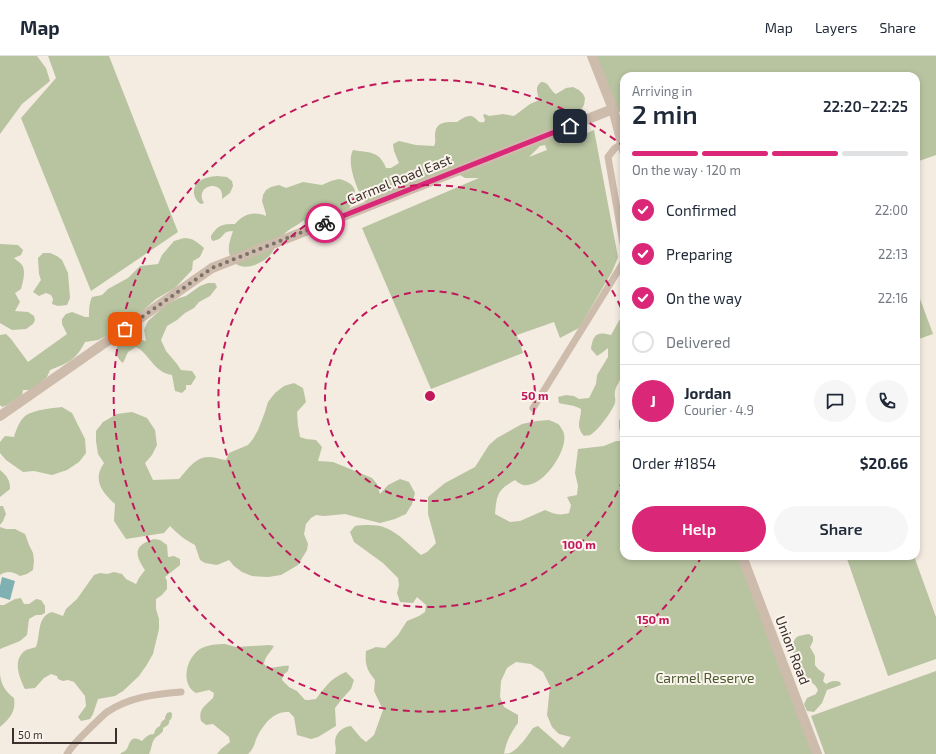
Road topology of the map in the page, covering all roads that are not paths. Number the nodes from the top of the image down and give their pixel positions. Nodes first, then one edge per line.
1 (592, 56) edge
2 (613, 109) junction
3 (620, 136) edge
4 (620, 147) edge
5 (620, 226) edge
6 (620, 268) edge
7 (533, 408) dead end
8 (0, 416) edge
9 (744, 560) edge
10 (181, 692) dead end
11 (67, 754) edge
12 (817, 754) edge

1 - 2 street
2 - 3 street
2 - 8 street, Carmel Road East
4 - 5 lane
6 - 7 lane
9 - 12 street, Union Road
10 - 11 lane

